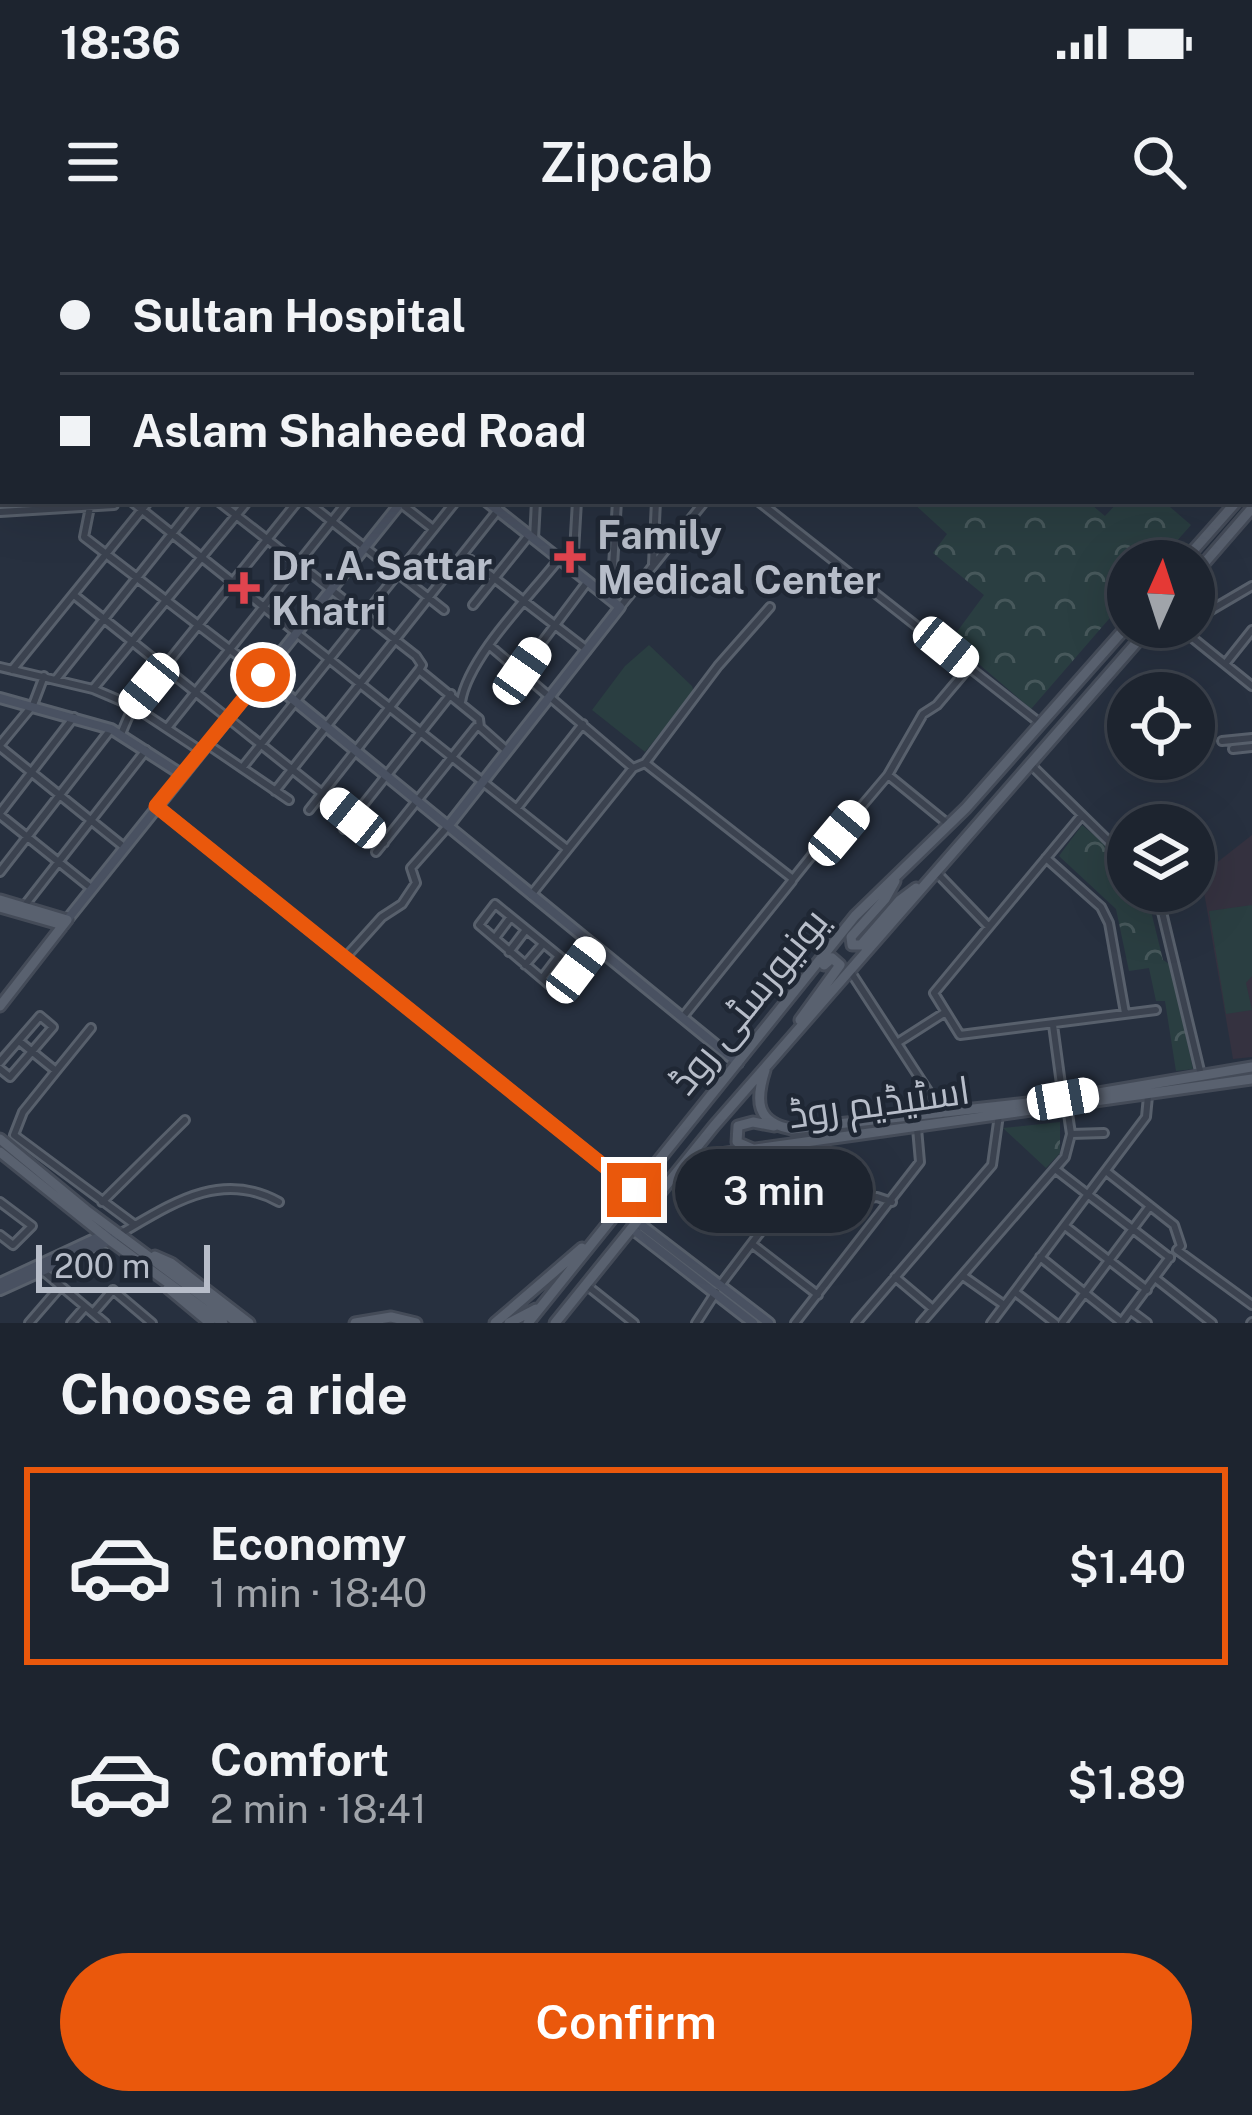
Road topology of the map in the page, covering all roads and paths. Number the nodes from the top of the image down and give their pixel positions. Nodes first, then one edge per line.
1 (135, 504) edge
2 (146, 504) edge
3 (196, 504) edge
4 (222, 504) edge
5 (245, 504) edge
6 (299, 504) edge
7 (306, 504) edge
8 (346, 504) edge
9 (399, 504) edge
10 (402, 504) edge
11 (454, 504) edge
12 (536, 504) edge
13 (577, 504) edge
14 (617, 504) edge
15 (656, 504) edge
16 (695, 504) edge
17 (703, 504) edge
18 (762, 504) edge
19 (1229, 504) edge
20 (114, 505) dead end
21 (498, 506) edge
22 (90, 507) junction
23 (1252, 508) edge
24 (142, 510) junction
25 (0, 512) edge
26 (695, 514) junction
27 (236, 515) junction
28 (332, 521) junction
29 (434, 530) junction
30 (171, 534) junction
31 (532, 537) junction
32 (267, 540) junction
33 (1201, 540) edge
34 (366, 548) junction
35 (1215, 551) edge
36 (463, 554) junction
37 (106, 555) junction
38 (200, 558) junction
39 (560, 559) junction
40 (298, 564) junction
41 (652, 567) junction
42 (573, 569) junction
43 (398, 574) junction
44 (136, 577) junction
45 (494, 578) junction
46 (588, 581) junction
47 (233, 583) junction
48 (1252, 586) edge
49 (331, 591) junction
50 (74, 595) junction
51 (428, 598) junction
52 (610, 599) junction
53 (166, 600) junction
54 (525, 602) junction
55 (473, 605) dead end
56 (264, 607) junction
57 (620, 607) junction
58 (770, 607) dead end
59 (1215, 608) edge
60 (443, 610) dead end
61 (364, 616) junction
62 (103, 618) junction
63 (555, 624) junction
64 (198, 625) junction
65 (1252, 630) edge
66 (297, 632) junction
67 (395, 640) junction
68 (133, 641) junction
69 (490, 646) junction
70 (1108, 648) edge
71 (1132, 648) edge
72 (1206, 648) edge
73 (230, 650) junction
74 (587, 650) junction
75 (330, 658) junction
76 (1225, 664) junction
77 (165, 666) junction
78 (0, 667) edge
79 (970, 667) junction
80 (13, 670) junction
81 (419, 670) junction
82 (522, 671) junction
83 (263, 675) junction
84 (44, 676) junction
85 (57, 678) junction
86 (361, 683) junction
87 (1252, 686) edge
88 (93, 689) junction
89 (507, 689) dead end
90 (196, 692) junction
91 (451, 694) junction
92 (552, 695) junction
93 (0, 698) edge
94 (296, 701) junction
95 (461, 702) junction
96 (33, 705) junction
97 (133, 706) junction
98 (391, 707) junction
99 (74, 717) junction
100 (229, 718) junction
101 (583, 724) junction
102 (1041, 724) junction
103 (327, 725) junction
104 (480, 727) junction
105 (167, 728) junction
106 (111, 729) junction
107 (421, 732) junction
108 (122, 734) junction
109 (1222, 741) dead end
110 (1252, 742) edge
111 (261, 744) junction
112 (0, 746) edge
113 (204, 748) junction
114 (1233, 749) dead end
115 (146, 750) junction
116 (356, 750) junction
117 (507, 751) junction
118 (452, 756) junction
119 (645, 763) junction
120 (1030, 764) junction
121 (242, 768) junction
122 (633, 768) junction
123 (292, 769) junction
124 (32, 773) junction
125 (181, 774) junction
126 (387, 775) junction
127 (888, 775) junction
128 (483, 781) junction
129 (275, 791) junction
130 (322, 793) junction
131 (62, 797) junction
132 (417, 799) junction
133 (289, 800) dead end
134 (156, 806) junction
135 (517, 808) junction
136 (309, 810) dead end
137 (0, 814) edge
138 (1082, 815) junction
139 (353, 818) junction
140 (92, 821) junction
141 (948, 824) junction
142 (449, 825) junction
143 (344, 830) dead end
144 (28, 838) junction
145 (1107, 839) edge
146 (384, 843) junction
147 (124, 847) junction
148 (567, 849) junction
149 (376, 852) dead end
150 (1046, 859) junction
151 (58, 862) junction
152 (903, 868) junction
153 (0, 872) edge
154 (932, 874) junction
155 (793, 879) junction
156 (92, 888) junction
157 (530, 896) junction
158 (0, 904) edge
159 (21, 910) junction
160 (1164, 912) edge
161 (510, 918) junction
162 (65, 922) junction
163 (988, 927) junction
164 (526, 931) junction
165 (495, 938) junction
166 (543, 944) junction
167 (594, 947) junction
168 (509, 952) junction
169 (559, 956) junction
170 (345, 958) junction
171 (525, 965) junction
172 (576, 970) junction
173 (850, 971) junction
174 (542, 979) junction
175 (795, 991) junction
176 (0, 1006) edge
177 (1156, 1010) dead end
178 (946, 1012) junction
179 (1125, 1014) junction
180 (682, 1018) junction
181 (1053, 1025) junction
182 (91, 1028) dead end
183 (792, 1035) junction
184 (19, 1041) junction
185 (897, 1043) junction
186 (32, 1052) junction
187 (738, 1063) junction
188 (0, 1065) edge
189 (766, 1065) junction
190 (1252, 1067) edge
191 (56, 1071) junction
192 (1201, 1075) junction
193 (1252, 1079) edge
194 (1148, 1096) junction
195 (1065, 1103) junction
196 (943, 1114) junction
197 (999, 1115) junction
198 (185, 1120) dead end
199 (917, 1122) junction
200 (776, 1126) junction
201 (1104, 1132) dead end
202 (1071, 1134) junction
203 (1, 1144) edge
204 (758, 1150) junction
205 (729, 1153) junction
206 (1055, 1169) junction
207 (1107, 1172) junction
208 (665, 1186) junction
209 (634, 1190) junction
210 (1090, 1194) junction
211 (0, 1202) edge
212 (102, 1202) junction
213 (279, 1202) dead end
214 (892, 1202) junction
215 (1150, 1206) junction
216 (777, 1210) junction
217 (633, 1224) junction
218 (135, 1225) junction
219 (1065, 1226) junction
220 (1133, 1229) junction
221 (0, 1235) edge
222 (112, 1236) junction
223 (595, 1239) junction
224 (752, 1244) junction
225 (1177, 1250) junction
226 (136, 1251) junction
227 (1040, 1257) junction
228 (1170, 1258) junction
229 (1109, 1261) junction
230 (44, 1272) junction
231 (962, 1276) junction
232 (895, 1277) junction
233 (1155, 1279) junction
234 (585, 1284) junction
235 (61, 1286) junction
236 (0, 1287) edge
237 (718, 1288) junction
238 (1147, 1289) junction
239 (1014, 1292) junction
240 (1086, 1294) junction
241 (818, 1295) junction
242 (1004, 1305) junction
243 (1252, 1305) edge
244 (540, 1307) junction
245 (933, 1309) junction
246 (89, 1310) junction
247 (1131, 1310) junction
248 (562, 1321) edge
249 (924, 1322) edge
250 (28, 1323) edge
251 (71, 1323) edge
252 (105, 1323) edge
253 (152, 1323) edge
254 (210, 1323) edge
255 (223, 1323) edge
256 (238, 1323) edge
257 (249, 1323) edge
258 (355, 1323) edge
259 (416, 1323) edge
260 (495, 1323) edge
261 (509, 1323) edge
262 (528, 1323) edge
263 (634, 1323) edge
264 (696, 1323) edge
265 (752, 1323) edge
266 (769, 1323) edge
267 (795, 1323) edge
268 (856, 1323) edge
269 (991, 1323) edge
270 (1059, 1323) edge
271 (1121, 1323) edge
272 (1147, 1323) edge
273 (1212, 1323) edge

1 - 24 street
2 - 24 street
3 - 30 street
4 - 27 street
5 - 27 street
6 - 32 street
7 - 28 street
8 - 28 street
9 - 34 street
10 - 29 street
11 - 29 street
12 - 31 street
13 - 42 street
14 - 52 street
15 - 41 street
16 - 26 street
17 - 26 street
18 - 79 street
19 - 33 main road
20 - 22 street
21 - 31 street
21 - 36 street
22 - 25 street
22 - 37 street
23 - 35 main road
24 - 30 street
24 - 37 street
26 - 41 street
27 - 32 street
27 - 38 street
28 - 34 street
28 - 40 street
29 - 43 street
30 - 38 street
30 - 44 street
31 - 39 street
31 - 45 street
32 - 40 street
32 - 47 street
34 - 43 street
34 - 49 street
36 - 45 street
36 - 51 street
37 - 44 street
37 - 50 street
38 - 47 street
38 - 53 street
39 - 42 street
39 - 54 street
40 - 49 street
40 - 56 street
41 - 57 street
42 - 46 street
43 - 51 street
43 - 61 street
44 - 53 street
44 - 62 street
45 - 54 street
45 - 55 street
46 - 52 street
46 - 63 street
47 - 56 street
47 - 64 street
48 - 59 street
49 - 61 street
49 - 66 street
50 - 62 street
50 - 80 street
51 - 60 street
51 - 67 street
52 - 57 street
53 - 64 street
53 - 68 street
54 - 63 street
54 - 69 street
56 - 66 street
56 - 73 street
57 - 74 street
58 - 119 street
61 - 67 street
61 - 75 street
62 - 68 street
62 - 85 street
63 - 74 street
63 - 82 street
64 - 73 street
64 - 77 street
65 - 76 street
66 - 75 street
66 - 83 street
67 - 81 street
67 - 86 street
68 - 77 street
68 - 88 street
69 - 82 street
69 - 95 street
70 - 102 main road, یونیورسٹی روڈ
71 - 120 main road, یونیورسٹی روڈ
72 - 76 street
73 - 83 street
73 - 90 street
74 - 92 street
75 - 86 street
75 - 94 street
76 - 87 street
77 - 90 street
77 - 97 street
78 - 80 street
79 - 102 street
79 - 127 street
80 - 84 street
81 - 91 street
81 - 98 street
82 - 89 street
82 - 92 street
83 - 94 street
83 - 100 street
84 - 85 street
84 - 96 street
85 - 88 street
86 - 98 street
86 - 103 street
88 - 97 street
90 - 100 street
90 - 105 street
91 - 95 street
91 - 107 street
92 - 101 street
92 - 117 street
93 - 96 street
94 - 103 street
94 - 111 street
95 - 104 street
96 - 99 street
96 - 112 street
97 - 105 street
97 - 108 street
98 - 107 street
98 - 116 street
99 - 106 street
99 - 124 street
100 - 111 street
100 - 113 street
101 - 122 street
101 - 135 street
102 - 141 main road, یونیورسٹی روڈ
103 - 116 street
103 - 123 street
104 - 117 street
104 - 118 street
105 - 113 street
106 - 108 street
106 - 131 street
107 - 118 street
107 - 126 street
108 - 115 street
109 - 110 street
110 - 114 street
111 - 121 street
111 - 123 street
112 - 124 street
113 - 121 street
113 - 125 street
115 - 125 street
115 - 140 street
116 - 126 street
116 - 130 street
117 - 128 street
118 - 128 street
118 - 132 street
119 - 122 street
119 - 155 street
120 - 138 street
120 - 154 main road, یونیورسٹی روڈ
121 - 129 street
122 - 148 street
123 - 129 street
123 - 130 street
124 - 131 street
124 - 137 street
125 - 134 street
126 - 132 street
126 - 139 street
127 - 141 street
127 - 155 street
128 - 135 street
128 - 142 street
129 - 133 street
130 - 136 street
130 - 139 street
131 - 140 street
131 - 144 street
132 - 142 street
132 - 146 street
134 - 147 street
134 - 170 street
135 - 148 street
137 - 144 street
138 - 145 street
138 - 150 street
139 - 143 street
139 - 146 street
140 - 147 street
140 - 151 street
141 - 152 main road, یونیورسٹی روڈ
142 - 157 street
142 - 170 street
144 - 151 street
144 - 153 street
146 - 149 street
147 - 156 street
148 - 157 street
150 - 163 street
150 - 179 street
151 - 156 street
151 - 159 street
152 - 154 main road
152 - 175 main road, یونیورسٹی روڈ
154 - 163 street
154 - 173 main road, یونیورسٹی روڈ
155 - 180 street
156 - 162 street
157 - 167 street
158 - 159 main road
159 - 162 main road
160 - 192 street
161 - 164 street
161 - 165 street
161 - 165 street
162 - 176 main road
163 - 178 street
164 - 166 street
164 - 168 street
165 - 168 street
166 - 169 street
166 - 171 street
167 - 172 street
167 - 180 street
168 - 171 street
169 - 172 street
169 - 174 street
170 - 209 street
171 - 174 street
172 - 174 street
173 - 183 main road, یونیورسٹی روڈ
173 - 185 street
175 - 183 main road
175 - 187 main road, یونیورسٹی روڈ
177 - 179 street
178 - 181 street
178 - 185 street
179 - 181 street
180 - 187 street
181 - 195 street
182 - 191 street
183 - 189 main road, یونیورسٹی روڈ
184 - 186 street
184 - 186 street
184 - 188 street
185 - 196 street
186 - 188 street
186 - 191 street
187 - 209 main road, یونیورسٹی روڈ
189 - 200 main road, اسٹیڈیم روڈ
189 - 208 main road, یونیورسٹی روڈ
190 - 192 main road, اسٹیڈیم روڈ
191 - 212 street
192 - 195 main road, اسٹیڈیم روڈ
193 - 194 main road, اسٹیڈیم روڈ
194 - 195 main road, اسٹیڈیم روڈ
194 - 207 street
195 - 196 main road, اسٹیڈیم روڈ
195 - 197 main road, اسٹیڈیم روڈ
195 - 202 street
196 - 199 main road, اسٹیڈیم روڈ
197 - 199 main road, اسٹیڈیم روڈ
197 - 232 street
198 - 212 street
199 - 200 main road, اسٹیڈیم روڈ
199 - 204 main road, اسٹیڈیم روڈ
199 - 214 street
200 - 204 main road
201 - 202 street
202 - 206 street
203 - 222 main road
204 - 205 main road, اسٹیڈیم روڈ
205 - 208 main road, اسٹیڈیم روڈ
205 - 216 street
206 - 210 street
206 - 231 street
207 - 210 street
207 - 215 street
208 - 217 main road, یونیورسٹی روڈ
209 - 223 main road, یونیورسٹی روڈ
210 - 219 street
210 - 220 street
211 - 221 street
212 - 218 street
213 - 218 street
214 - 216 street
214 - 241 street
215 - 220 street
215 - 225 street
216 - 224 street
217 - 234 main road, یونیورسٹی روڈ
217 - 237 street
218 - 222 street
219 - 227 street
219 - 229 street
220 - 228 street
220 - 229 street
222 - 226 main road
222 - 230 street
222 - 236 street
223 - 244 main road, یونیورسٹی روڈ
223 - 260 main road
224 - 237 street
224 - 241 street
225 - 228 street
225 - 243 street
226 - 254 main road
226 - 255 main road
226 - 256 main road
226 - 257 main road
227 - 239 street
227 - 240 street
228 - 233 street
229 - 238 street
229 - 240 street
230 - 235 street
230 - 236 street
231 - 242 street
231 - 245 street
232 - 245 street
232 - 268 street
233 - 238 street
233 - 273 street
234 - 248 main road, یونیورسٹی روڈ
234 - 263 street
235 - 246 street
235 - 250 street
237 - 264 street
237 - 265 street
237 - 266 street
238 - 247 street
239 - 242 street
239 - 270 street
240 - 270 street
240 - 271 street
241 - 267 street
242 - 269 street
244 - 261 main road
244 - 262 main road, یونیورسٹی روڈ
245 - 249 street
246 - 251 street
246 - 252 street
246 - 253 street
247 - 271 street
247 - 272 street
258 - 259 main road

